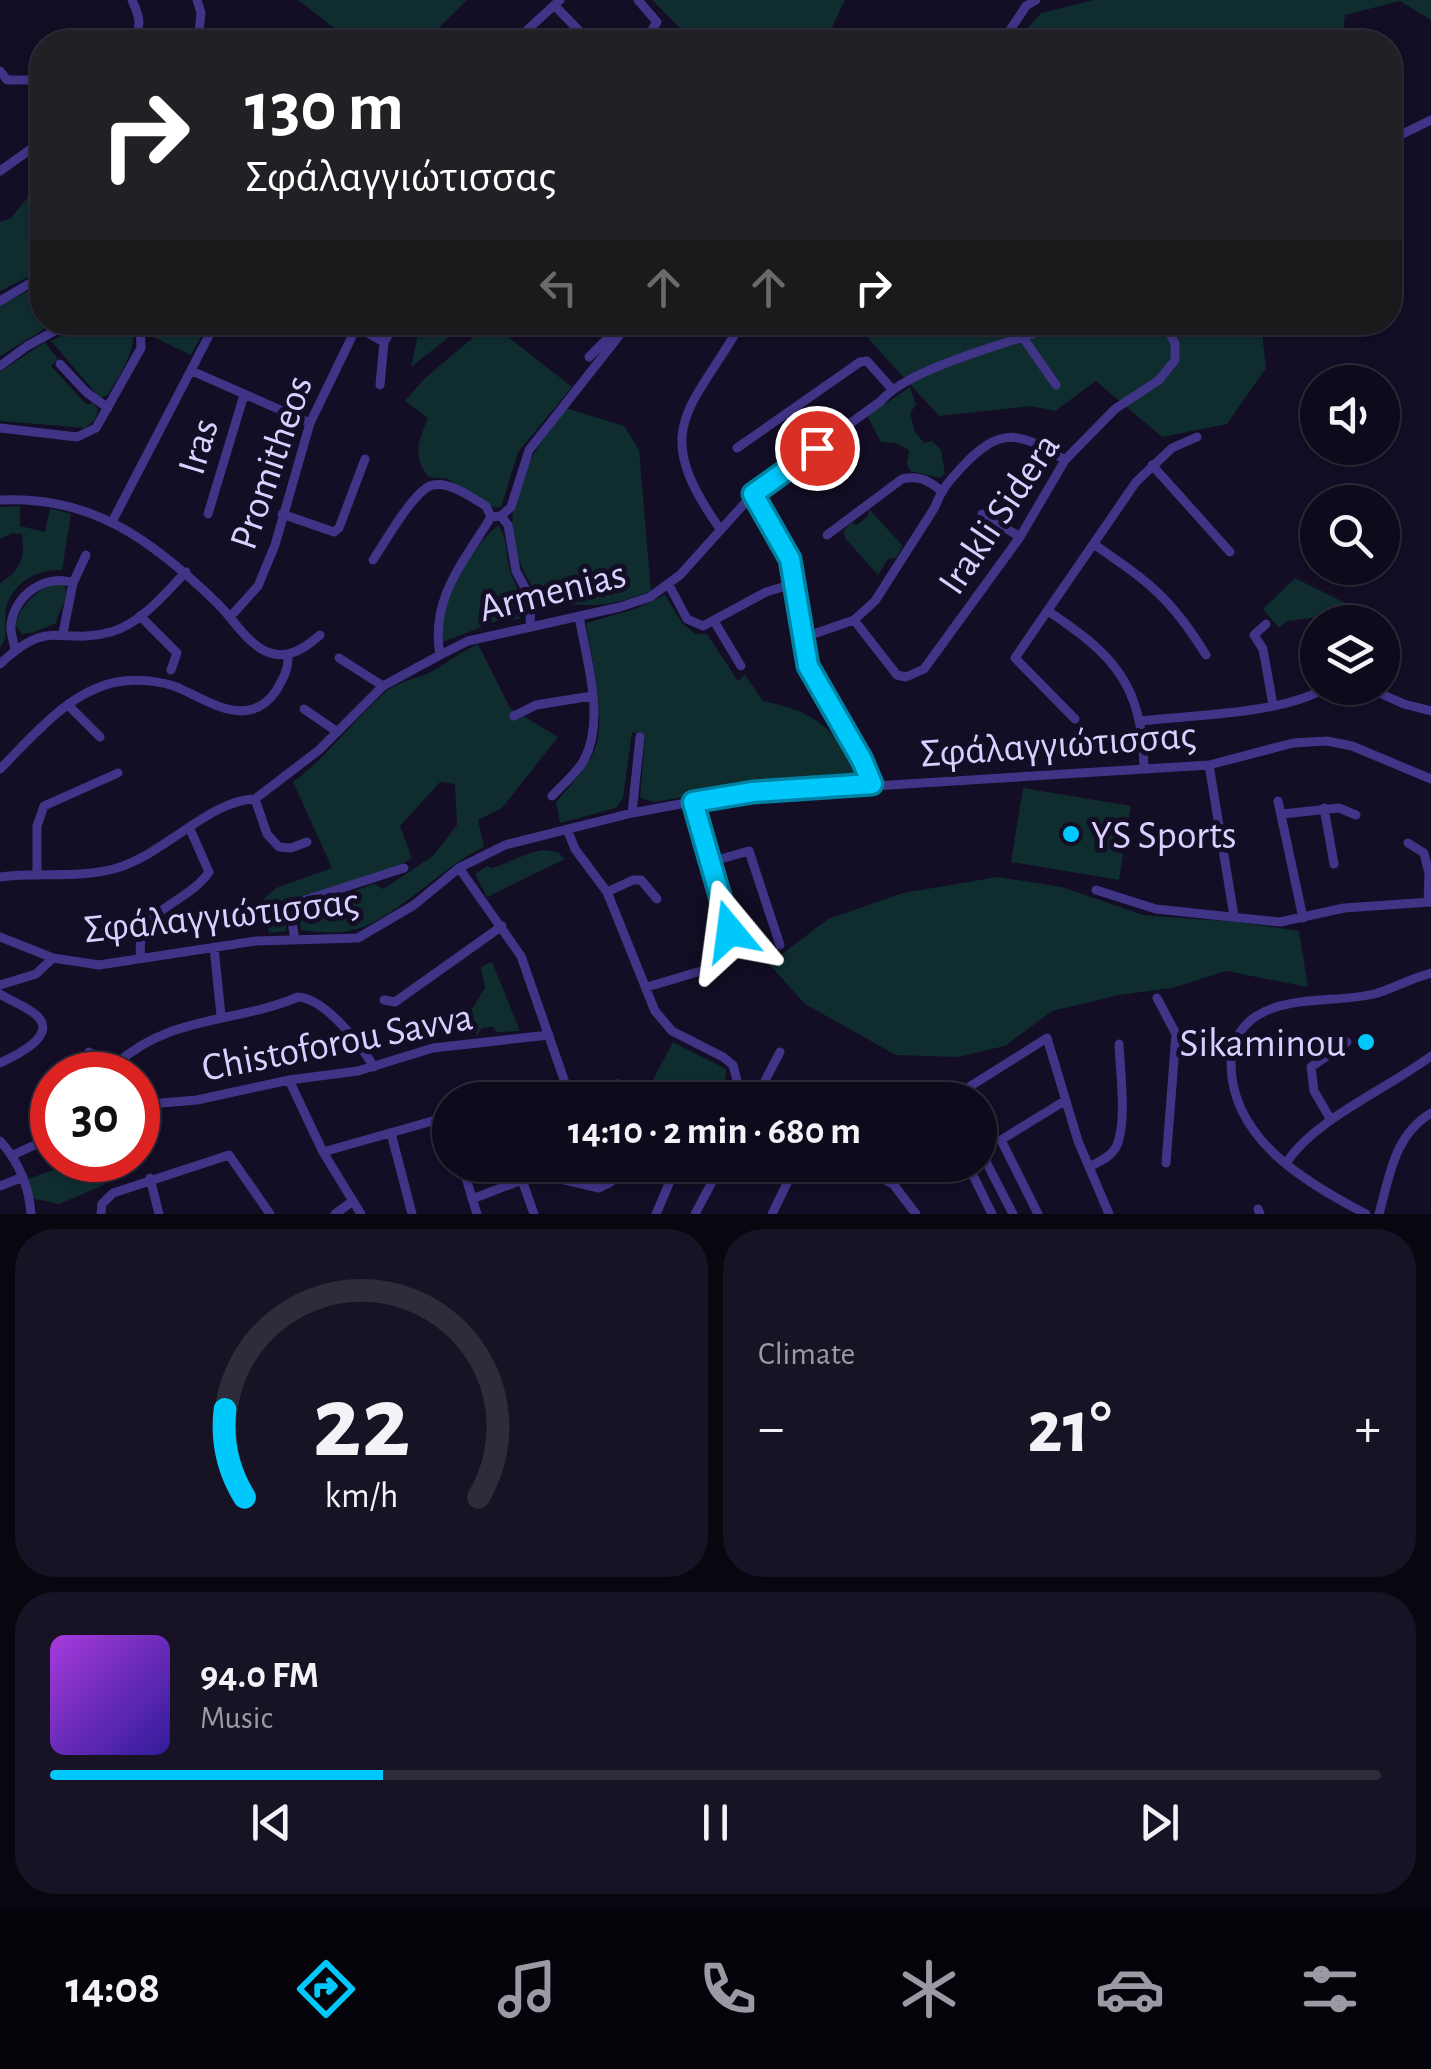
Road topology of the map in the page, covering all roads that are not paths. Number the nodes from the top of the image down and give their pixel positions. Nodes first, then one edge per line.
1 (132, 0) edge
2 (197, 0) edge
3 (638, 0) edge
4 (1036, 0) edge
5 (558, 3) edge
6 (139, 30) edge
7 (199, 30) edge
8 (528, 30) edge
9 (580, 30) edge
10 (651, 30) edge
11 (1010, 30) edge
12 (0, 71) edge
13 (30, 80) edge
14 (1431, 120) edge
15 (1402, 134) edge
16 (30, 150) edge
17 (0, 171) edge
18 (30, 283) edge
19 (0, 301) edge
20 (47, 335) edge
21 (141, 335) edge
22 (210, 335) edge
23 (353, 335) edge
24 (373, 335) edge
25 (389, 335) edge
26 (610, 335) edge
27 (612, 335) edge
28 (734, 335) edge
29 (1034, 335) edge
30 (1170, 335) edge
31 (1024, 339) junction
32 (384, 342) junction
33 (589, 358) dead end
34 (60, 364) dead end
35 (0, 366) edge
36 (192, 370) junction
37 (380, 385) dead end
38 (1056, 386) dead end
39 (892, 389) junction
40 (244, 394) junction
41 (108, 408) junction
42 (310, 423) junction
43 (0, 428) edge
44 (1197, 437) dead end
45 (738, 448) dead end
46 (365, 459) dead end
47 (1066, 460) junction
48 (1152, 465) junction
49 (940, 490) junction
50 (753, 494) junction
51 (0, 500) edge
52 (208, 514) dead end
53 (282, 514) junction
54 (982, 514) dead end
55 (496, 517) junction
56 (113, 520) junction
57 (720, 529) junction
58 (827, 534) dead end
59 (1020, 537) junction
60 (1095, 546) junction
61 (1230, 552) dead end
62 (86, 555) dead end
63 (373, 560) dead end
64 (186, 572) junction
65 (796, 583) junction
66 (73, 584) junction
67 (669, 585) junction
68 (1048, 611) junction
69 (140, 616) junction
70 (231, 616) junction
71 (578, 616) junction
72 (854, 620) junction
73 (714, 622) junction
74 (1266, 624) dead end
75 (530, 626) junction
76 (63, 633) junction
77 (320, 635) dead end
78 (802, 638) junction
79 (15, 650) junction
80 (440, 654) junction
81 (288, 655) junction
82 (1206, 656) dead end
83 (340, 658) dead end
84 (0, 664) edge
85 (741, 666) dead end
86 (170, 670) dead end
87 (383, 686) junction
88 (592, 696) junction
89 (1300, 700) edge
90 (1400, 702) edge
91 (1273, 705) junction
92 (69, 706) junction
93 (304, 709) dead end
94 (1431, 711) edge
95 (514, 716) dead end
96 (1074, 719) dead end
97 (1140, 721) junction
98 (336, 731) junction
99 (100, 737) dead end
100 (640, 737) dead end
101 (1209, 764) junction
102 (1144, 767) junction
103 (0, 769) edge
104 (118, 773) dead end
105 (1431, 779) edge
106 (872, 784) junction
107 (552, 796) dead end
108 (255, 799) junction
109 (1278, 801) dead end
110 (693, 802) junction
111 (1324, 808) junction
112 (632, 814) junction
113 (1282, 814) junction
114 (1356, 815) dead end
115 (1219, 828) junction
116 (190, 829) junction
117 (567, 829) junction
118 (308, 842) dead end
119 (1153, 842) dead end
120 (1408, 843) dead end
121 (710, 862) junction
122 (1334, 864) dead end
123 (1429, 865) edge
124 (404, 868) dead end
125 (459, 868) junction
126 (37, 874) junction
127 (0, 877) edge
128 (1096, 890) dead end
129 (607, 892) junction
130 (657, 898) dead end
131 (1430, 902) edge
132 (1234, 916) junction
133 (1303, 918) junction
134 (502, 926) junction
135 (0, 937) edge
136 (295, 940) junction
137 (780, 945) dead end
138 (214, 947) junction
139 (53, 958) junction
140 (142, 958) junction
141 (1431, 972) edge
142 (0, 986) edge
143 (646, 987) junction
144 (0, 994) edge
145 (1157, 998) dead end
146 (384, 1000) dead end
147 (221, 1016) junction
148 (549, 1034) junction
149 (1347, 1042) dead end
150 (1119, 1044) dead end
151 (134, 1052) edge
152 (780, 1052) dead end
153 (1431, 1056) edge
154 (0, 1062) edge
155 (374, 1067) junction
156 (289, 1080) junction
157 (566, 1082) edge
158 (737, 1082) edge
159 (764, 1082) edge
160 (977, 1082) edge
161 (1066, 1100) junction
162 (160, 1104) edge
163 (1431, 1112) edge
164 (1331, 1120) junction
165 (432, 1121) edge
166 (391, 1133) junction
167 (0, 1141) edge
168 (30, 1147) edge
169 (322, 1152) junction
170 (13, 1155) junction
171 (1166, 1163) dead end
172 (1286, 1163) junction
173 (1089, 1167) junction
174 (160, 1175) edge
175 (23, 1177) junction
176 (140, 1182) edge
177 (151, 1182) edge
178 (467, 1182) edge
179 (517, 1182) edge
180 (523, 1182) edge
181 (573, 1182) edge
182 (611, 1182) edge
183 (669, 1182) edge
184 (712, 1182) edge
185 (788, 1182) edge
186 (889, 1182) edge
187 (896, 1182) edge
188 (976, 1182) edge
189 (996, 1182) edge
190 (893, 1184) junction
191 (0, 1186) edge
192 (472, 1199) junction
193 (354, 1201) junction
194 (31, 1214) edge
195 (101, 1214) edge
196 (159, 1214) edge
197 (270, 1214) edge
198 (335, 1214) edge
199 (360, 1214) edge
200 (412, 1214) edge
201 (476, 1214) edge
202 (534, 1214) edge
203 (656, 1214) edge
204 (695, 1214) edge
205 (772, 1214) edge
206 (916, 1214) edge
207 (992, 1214) edge
208 (1013, 1214) edge
209 (1038, 1214) edge
210 (1109, 1214) edge
211 (1366, 1214) edge
212 (1379, 1214) edge

1 - 6 street
2 - 7 street
3 - 10 street
4 - 11 street
5 - 8 street
5 - 9 street
12 - 13 street
14 - 15 street
16 - 17 street
18 - 19 street
20 - 35 street
21 - 41 street
22 - 36 street
23 - 42 street, Promitheos
24 - 32 street
25 - 32 street
26 - 33 street
27 - 55 street
28 - 57 street
29 - 31 street, Armenias
30 - 47 street, Irakli Sidera
31 - 38 street
31 - 39 street, Armenias
32 - 37 street
34 - 41 street
36 - 40 street
36 - 56 street
39 - 45 street
39 - 50 street, Armenias
40 - 42 street
40 - 52 street, Iras
41 - 43 street
42 - 53 street, Promitheos
44 - 48 street
46 - 53 street
47 - 49 street
47 - 59 street, Irakli Sidera
48 - 60 street
48 - 61 street
49 - 58 street
49 - 72 street
50 - 57 street, Armenias
50 - 65 street
51 - 56 street
53 - 70 street, Promitheos
54 - 59 street
55 - 63 street
55 - 75 street
55 - 80 street
56 - 64 street
57 - 67 street, Armenias
59 - 72 street, Irakli Sidera
60 - 68 street
60 - 82 street
62 - 66 street
64 - 69 street
64 - 70 street
65 - 73 street
65 - 78 street
66 - 76 street
66 - 79 street
67 - 71 street, Armenias
67 - 73 street
68 - 96 street
68 - 97 street
69 - 76 street
69 - 86 street
70 - 81 street
71 - 75 street, Armenias
71 - 88 street
72 - 78 street
73 - 85 street
74 - 91 street
75 - 80 street, Armenias
76 - 79 street
77 - 81 street
78 - 106 street
79 - 84 street
80 - 87 street, Armenias
81 - 92 street
83 - 87 street
87 - 98 street, Armenias
88 - 95 street
88 - 107 street
89 - 91 street
90 - 94 street
91 - 97 street
92 - 99 street
92 - 103 street
93 - 98 street
97 - 102 street
98 - 108 street, Armenias
100 - 112 street
101 - 102 street, Σφάλαγγιώτισσας
101 - 105 street, Σφάλαγγιώτισσας
101 - 115 street
102 - 106 street, Σφάλαγγιώτισσας
104 - 126 street
106 - 110 street, Σφάλαγγιώτισσας
108 - 116 street, Armenias
108 - 118 street
109 - 113 street
110 - 112 street, Σφάλαγγιώτισσας
110 - 121 street
111 - 113 street
111 - 114 street
111 - 122 street
112 - 117 street, Σφάλαγγιώτισσας
113 - 133 street
115 - 119 street
115 - 132 street
116 - 126 street, Armenias
116 - 140 street
117 - 125 street, Σφάλαγγιώτισσας
117 - 129 street
120 - 123 street
121 - 137 street
121 - 143 street
123 - 131 street
124 - 136 street
125 - 134 street
125 - 136 street, Σφάλαγγιώτισσας
126 - 127 street, Armenias
128 - 132 street
129 - 130 street
129 - 143 street
131 - 133 street
132 - 133 street
134 - 146 street
134 - 148 street
135 - 139 street, Σφάλαγγιώτισσας
136 - 138 street, Σφάλαγγιώτισσας
138 - 140 street, Σφάλαγγιώτισσας
138 - 147 street
139 - 140 street, Σφάλαγγιώτισσας
139 - 142 street
141 - 172 street
143 - 158 street
144 - 154 street
145 - 171 street
147 - 151 street
147 - 155 street
148 - 155 street, Chistoforou Savva
148 - 157 street
149 - 164 street
150 - 173 street
152 - 159 street
153 - 164 street
155 - 156 street, Chistoforou Savva
156 - 162 street, Chistoforou Savva
156 - 169 street
160 - 161 street
161 - 173 street
161 - 209 street
163 - 212 street
164 - 172 street
165 - 166 street
166 - 169 street
166 - 200 street
167 - 170 street
168 - 170 street
169 - 193 street
170 - 175 street
172 - 211 street
173 - 210 street
174 - 197 street
175 - 191 street
175 - 194 street
176 - 195 street
177 - 196 street
178 - 192 street
179 - 192 street
180 - 202 street
181 - 182 street
183 - 203 street
184 - 204 street
185 - 205 street
186 - 190 street
187 - 190 street
188 - 207 street
189 - 208 street
190 - 206 street
192 - 201 street
193 - 198 street
193 - 199 street

